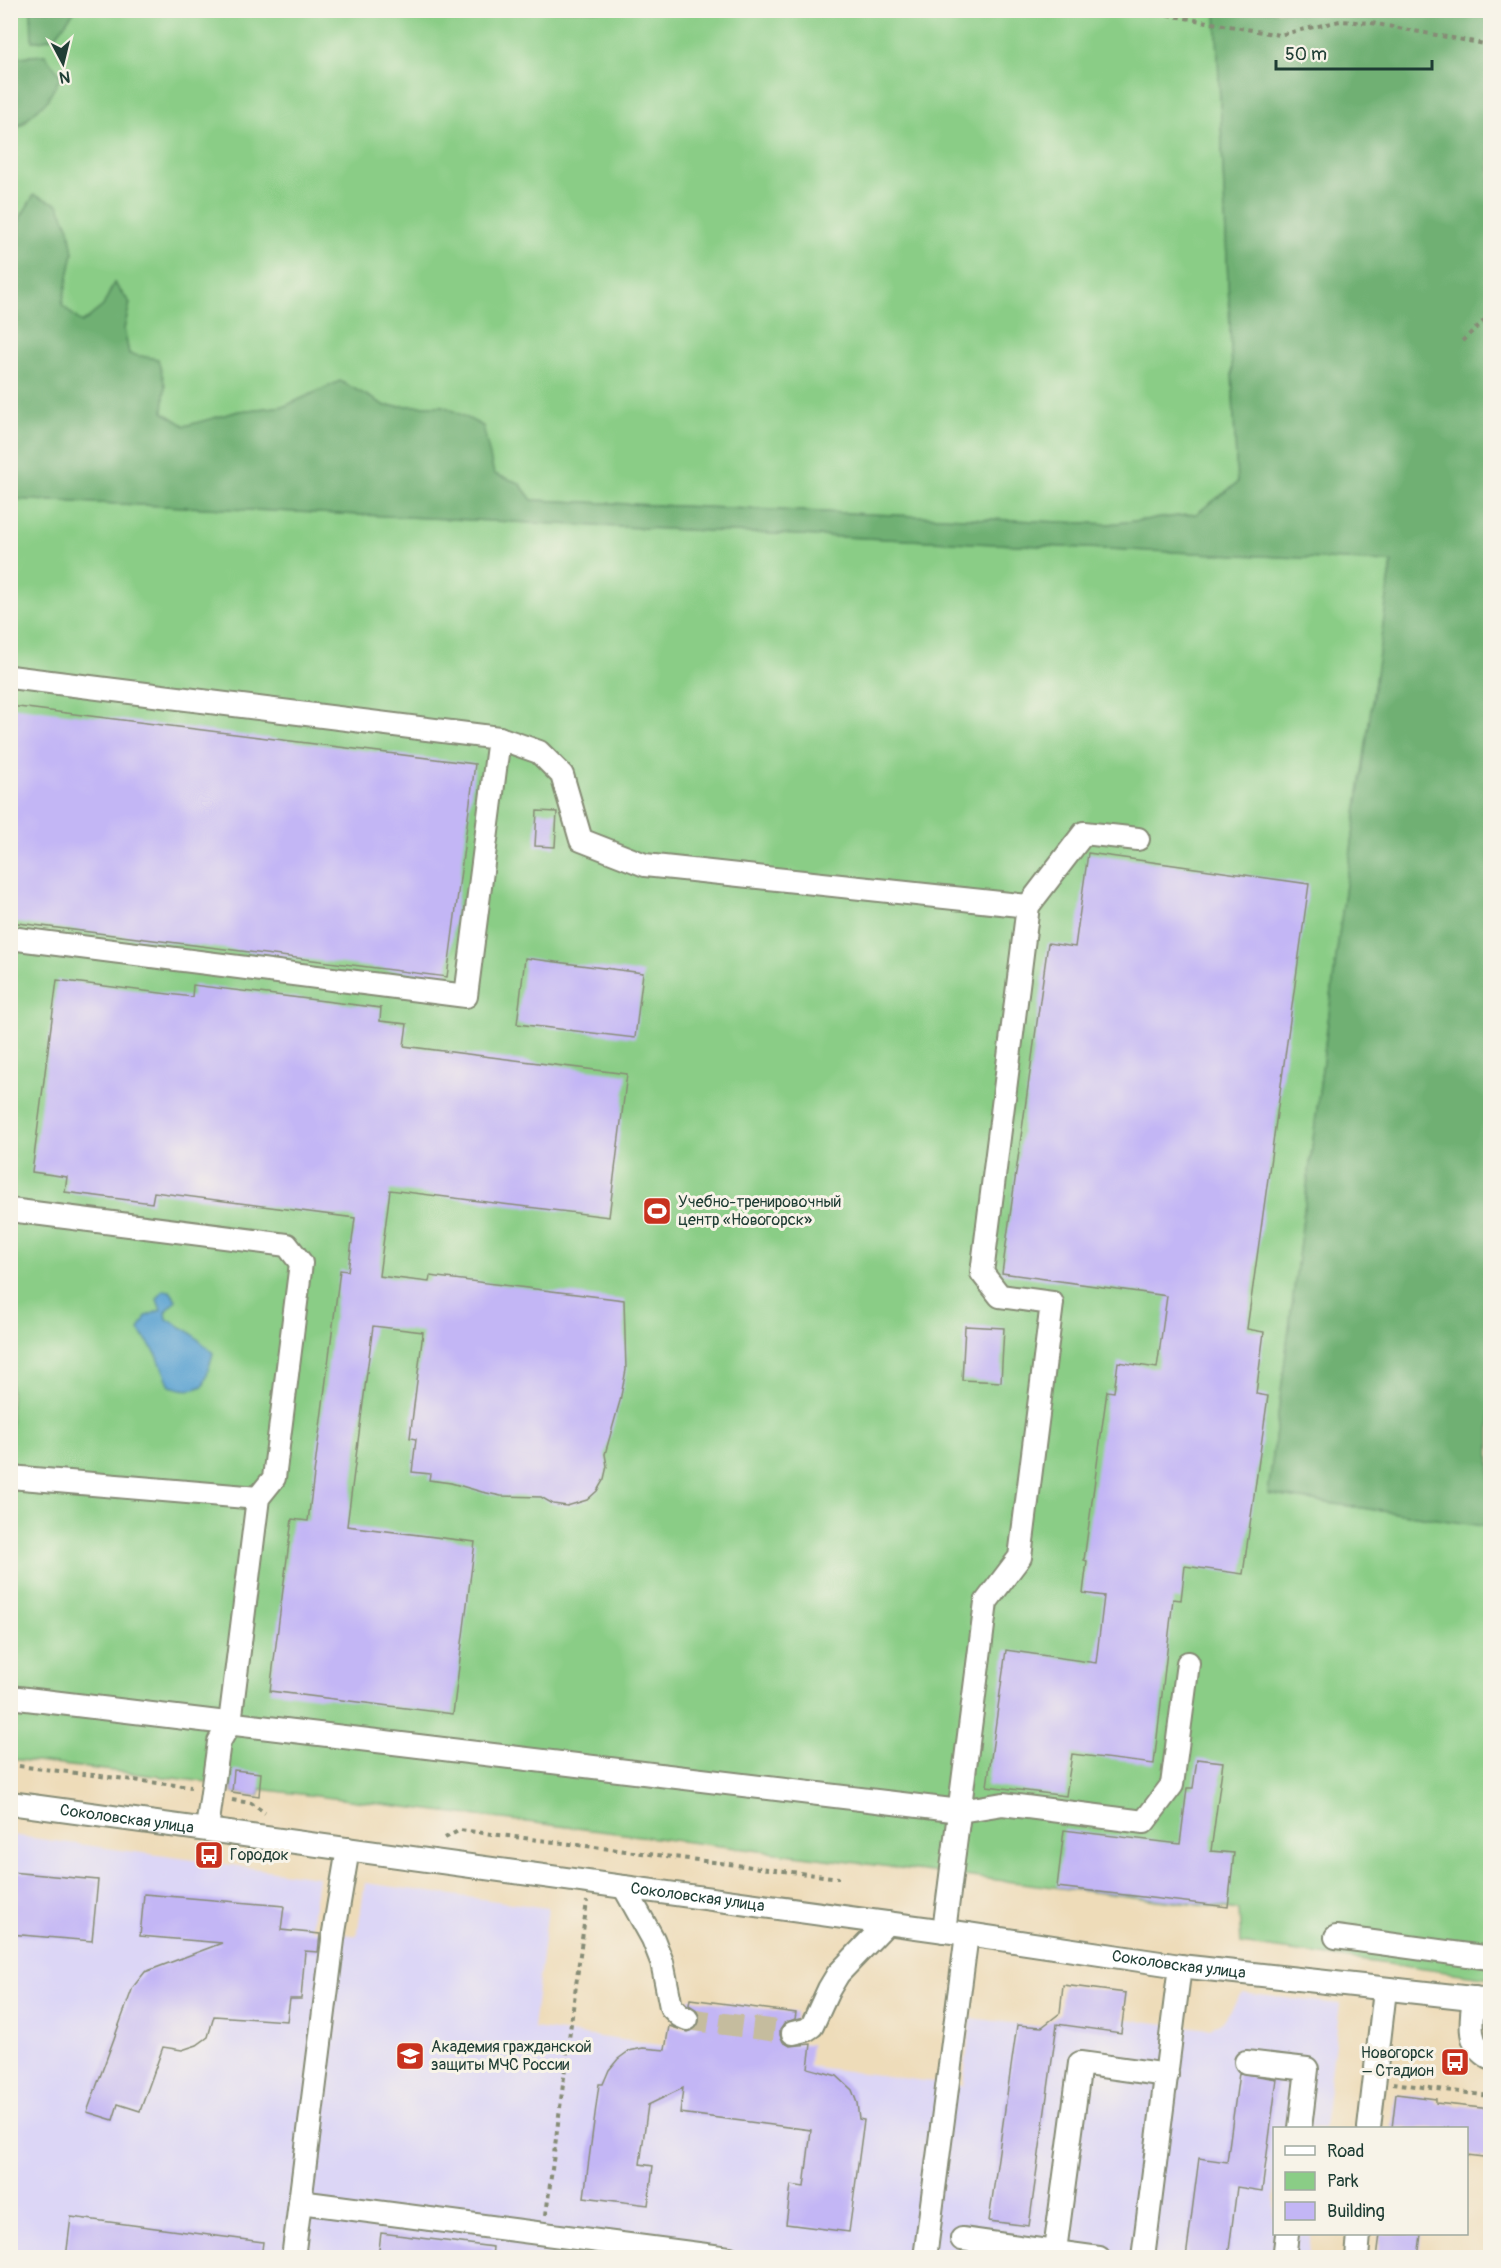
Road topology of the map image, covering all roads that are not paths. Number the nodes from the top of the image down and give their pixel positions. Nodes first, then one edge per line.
1 (10, 677) edge
2 (499, 738) junction
3 (1138, 839) dead end
4 (1028, 906) junction
5 (10, 938) edge
6 (10, 1210) edge
7 (10, 1477) edge
8 (258, 1498) junction
9 (1188, 1663) dead end
10 (10, 1697) edge
11 (230, 1723) junction
12 (10, 1803) edge
13 (960, 1810) junction
14 (207, 1829) junction
15 (348, 1849) junction
16 (624, 1887) junction
17 (887, 1923) junction
18 (944, 1931) junction
19 (968, 1934) junction
20 (1336, 1937) dead end
21 (1491, 1958) edge
22 (1180, 1966) junction
23 (1385, 1990) junction
24 (1482, 1999) edge
25 (687, 2019) tunnel mouth
26 (793, 2033) tunnel mouth
27 (1491, 2058) edge
28 (1246, 2062) dead end
29 (1167, 2075) junction
30 (1300, 2127) edge
31 (1369, 2127) edge
32 (300, 2202) junction
33 (1287, 2235) edge
34 (1359, 2235) edge
35 (962, 2239) dead end
36 (1054, 2254) edge
37 (293, 2258) edge
38 (729, 2258) edge
39 (925, 2258) edge
40 (1099, 2258) edge
41 (1143, 2258) edge
42 (1284, 2258) edge
43 (1357, 2258) edge

1 - 2 street
2 - 4 street
2 - 5 street
3 - 4 street
4 - 13 street
6 - 8 street
7 - 8 street
8 - 11 street
9 - 13 street
10 - 11 street
11 - 13 street
11 - 14 street
12 - 14 street, Соколовская улица
13 - 18 street
14 - 15 street, Соколовская улица
15 - 16 street, Соколовская улица
15 - 32 street
16 - 17 street, Соколовская улица
16 - 25 street
17 - 18 street, Соколовская улица
17 - 26 street
18 - 19 street, Соколовская улица
19 - 22 street, Соколовская улица
19 - 39 street
20 - 21 street
22 - 23 street, Соколовская улица
22 - 29 street
23 - 24 street, Соколовская улица
23 - 31 street
24 - 27 street
28 - 30 street
29 - 36 street
29 - 41 street
32 - 37 street
32 - 38 street
33 - 42 street
34 - 43 street
35 - 36 street
36 - 40 street

